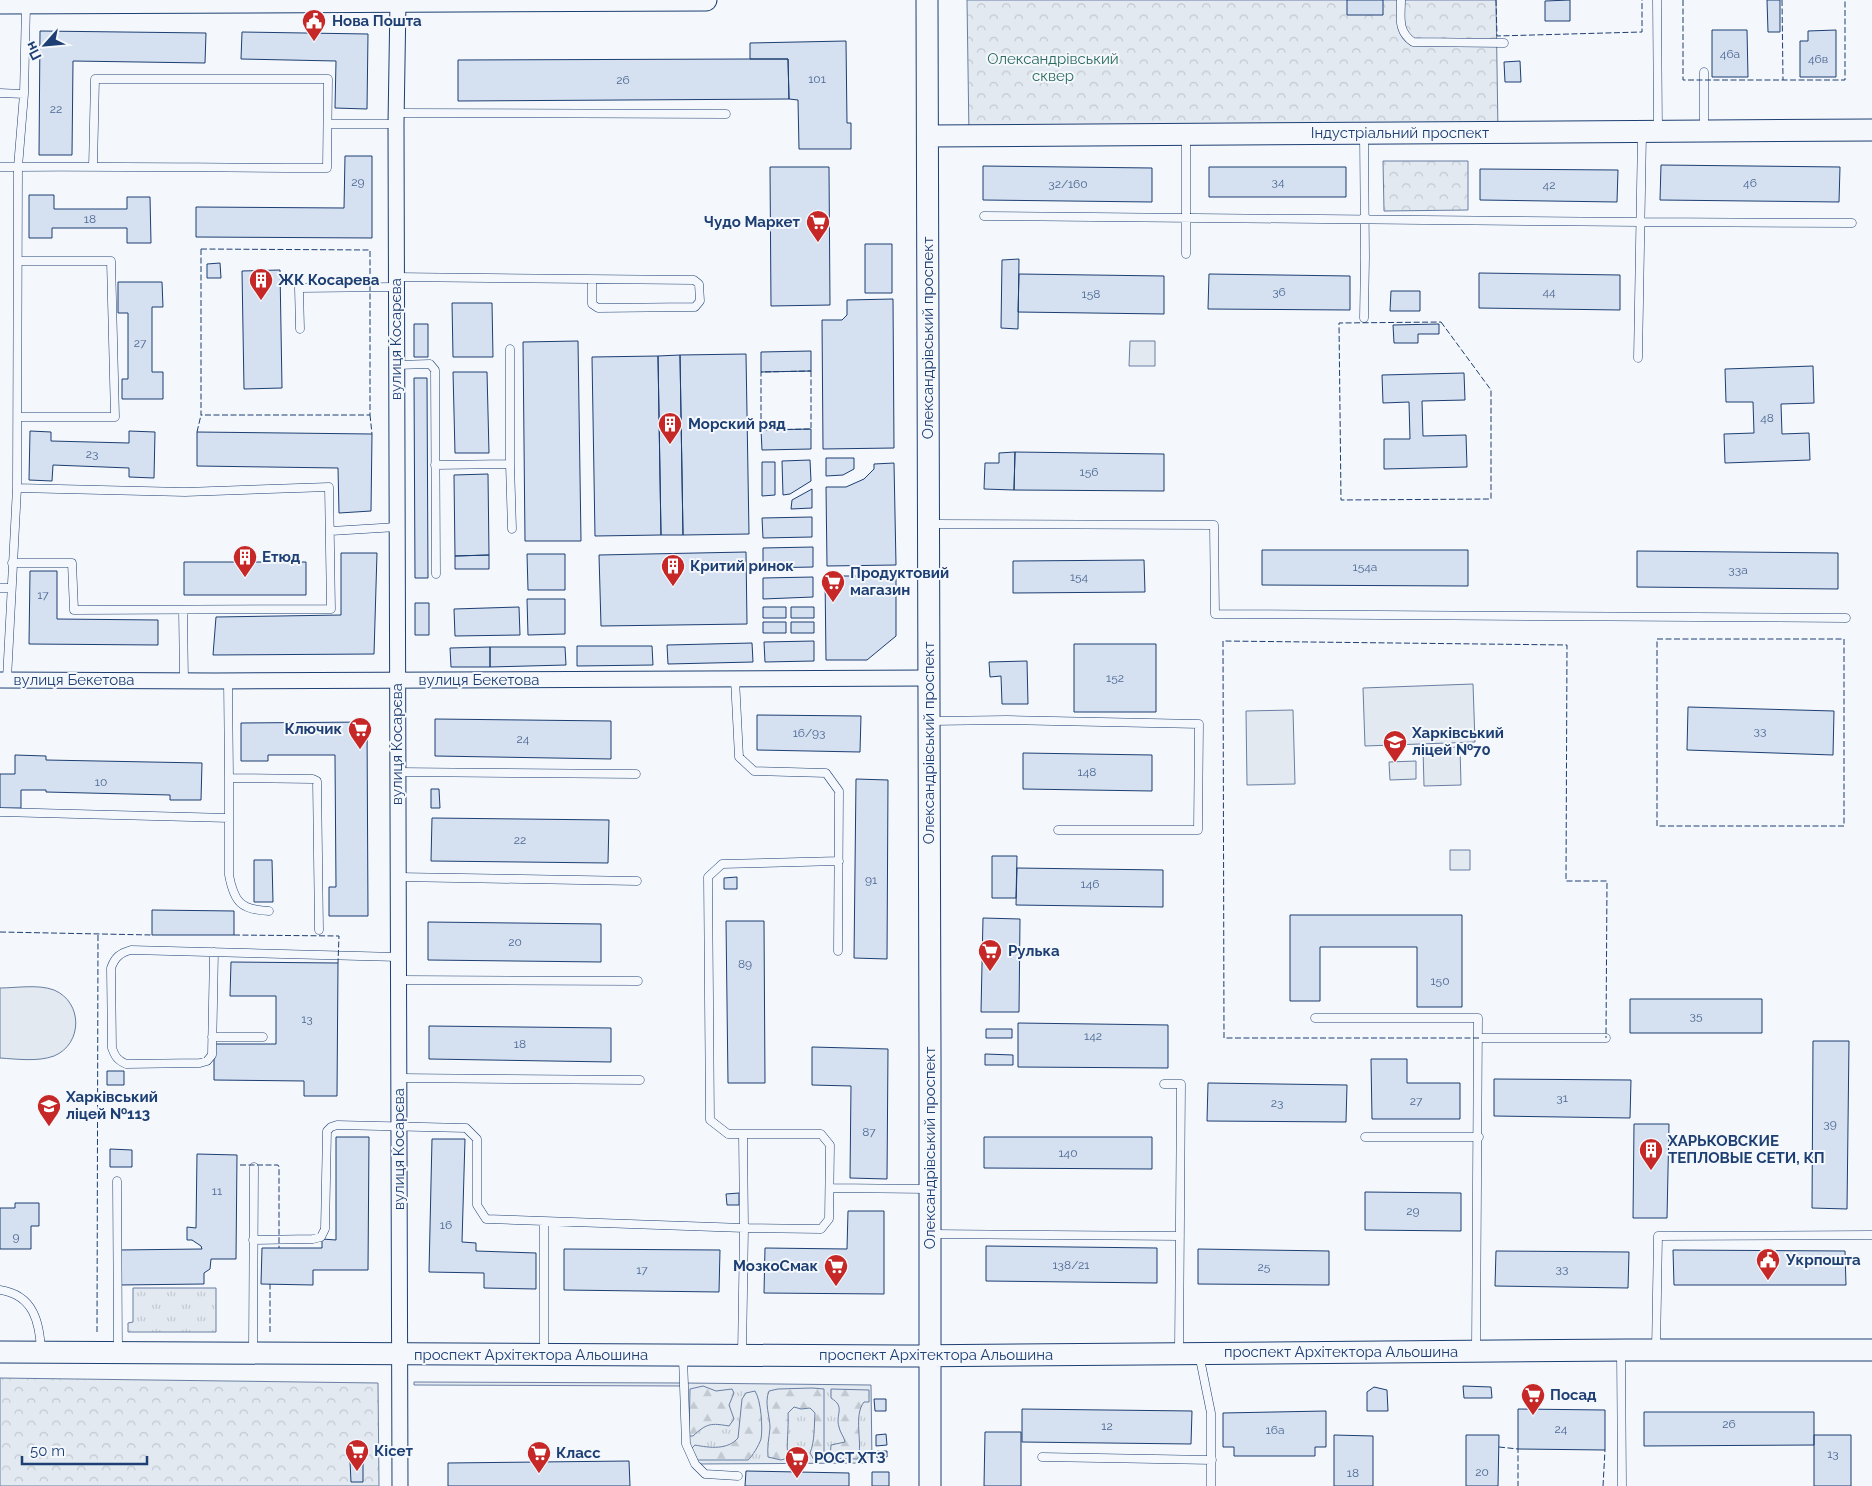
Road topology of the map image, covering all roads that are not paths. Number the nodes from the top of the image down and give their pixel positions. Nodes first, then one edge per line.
1 (706, 0) edge
2 (927, 0) edge
3 (1401, 0) edge
4 (1657, 0) edge
5 (398, 2) junction
6 (0, 3) edge
7 (26, 3) junction
8 (1504, 43) dead end
9 (1704, 72) dead end
10 (0, 94) edge
11 (24, 94) junction
12 (726, 114) dead end
13 (396, 119) junction
14 (328, 124) junction
15 (1872, 130) edge
16 (1704, 131) junction
17 (1650, 132) junction
18 (1364, 133) junction
19 (1186, 134) junction
20 (928, 136) junction
21 (0, 167) edge
22 (18, 167) junction
23 (93, 167) junction
24 (984, 216) dead end
25 (1186, 217) junction
26 (1365, 219) junction
27 (1640, 222) junction
28 (1852, 223) dead end
29 (1186, 254) dead end
30 (18, 261) junction
31 (592, 280) junction
32 (396, 282) junction
33 (1364, 318) dead end
34 (300, 329) dead end
35 (510, 350) dead end
36 (1638, 358) dead end
37 (396, 364) junction
38 (18, 417) junction
39 (510, 464) junction
40 (435, 465) junction
41 (17, 488) junction
42 (929, 524) junction
43 (397, 527) junction
44 (512, 529) dead end
45 (331, 531) junction
46 (12, 563) junction
47 (436, 574) dead end
48 (0, 588) edge
49 (11, 588) junction
50 (183, 610) junction
51 (1846, 618) dead end
52 (929, 678) junction
53 (3, 679) edge
54 (735, 679) junction
55 (397, 680) junction
56 (184, 681) junction
57 (228, 681) junction
58 (929, 721) junction
59 (398, 772) junction
60 (636, 774) dead end
61 (228, 778) junction
62 (0, 812) edge
63 (229, 818) junction
64 (1058, 830) dead end
65 (839, 861) junction
66 (398, 877) junction
67 (637, 881) dead end
68 (269, 911) dead end
69 (319, 930) dead end
70 (838, 951) dead end
71 (214, 952) junction
72 (398, 957) junction
73 (398, 980) junction
74 (638, 981) dead end
75 (1315, 1018) dead end
76 (263, 1036) dead end
77 (212, 1037) junction
78 (1478, 1038) junction
79 (1606, 1038) dead end
80 (399, 1078) junction
81 (640, 1080) dead end
82 (1164, 1084) dead end
83 (398, 1126) junction
84 (743, 1134) junction
85 (1365, 1137) dead end
86 (1478, 1137) junction
87 (254, 1167) dead end
88 (117, 1181) dead end
89 (830, 1188) junction
90 (930, 1189) junction
91 (544, 1222) junction
92 (744, 1228) junction
93 (930, 1234) junction
94 (1872, 1234) edge
95 (1180, 1236) junction
96 (254, 1240) junction
97 (0, 1290) edge
98 (1656, 1350) junction
99 (1872, 1350) edge
100 (1621, 1351) junction
101 (0, 1352) edge
102 (1476, 1352) junction
103 (40, 1353) junction
104 (118, 1353) junction
105 (1189, 1353) junction
106 (253, 1354) junction
107 (399, 1354) junction
108 (683, 1355) junction
109 (742, 1355) junction
110 (930, 1355) junction
111 (544, 1356) junction
112 (1042, 1457) dead end
113 (1212, 1460) junction
114 (738, 1476) dead end
115 (400, 1486) edge
116 (930, 1486) edge
117 (1211, 1486) edge
118 (1622, 1486) edge

1 - 5 street
2 - 20 street, Олександрівський проспект
3 - 8 lane
4 - 17 lane
5 - 7 street
5 - 13 street, вулиця Косарєва
6 - 7 street
7 - 11 lane
9 - 16 lane
10 - 11 lane
11 - 22 lane
12 - 13 lane
13 - 14 lane
13 - 32 street, вулиця Косарєва
14 - 23 lane
14 - 23 lane
15 - 16 street, Індустріальний проспект
16 - 17 street, Індустріальний проспект
17 - 18 street, Індустріальний проспект
17 - 27 lane
18 - 19 street, Індустріальний проспект
18 - 26 lane
19 - 20 street, Індустріальний проспект
19 - 25 lane
20 - 42 street, Олександрівський проспект
21 - 22 lane
22 - 23 lane
22 - 30 lane
24 - 25 lane
25 - 26 lane
25 - 29 lane
26 - 27 lane
26 - 33 lane
27 - 28 lane
27 - 36 lane
30 - 38 lane
30 - 38 lane
31 - 31 lane
31 - 32 lane
32 - 34 lane
32 - 37 street, вулиця Косарєва
35 - 39 lane
37 - 40 lane
37 - 43 street, вулиця Косарєва
38 - 41 lane
39 - 40 lane
39 - 44 lane
40 - 47 lane
41 - 45 lane
41 - 46 lane
42 - 51 lane
42 - 52 street, Олександрівський проспект
43 - 45 lane
43 - 55 street, вулиця Косарєва
45 - 50 lane
46 - 49 lane
46 - 50 lane
48 - 49 lane
49 - 53 lane
50 - 56 lane
52 - 54 street, вулиця Бекетова
52 - 58 street, Олександрівський проспект
53 - 56 street, вулиця Бекетова
54 - 55 street, вулиця Бекетова
54 - 65 lane
55 - 57 street, вулиця Бекетова
55 - 59 street, вулиця Косарєва
56 - 57 street, вулиця Бекетова
57 - 61 lane
58 - 64 lane
58 - 90 street, Олександрівський проспект
59 - 60 lane
59 - 66 street, вулиця Косарєва
61 - 63 lane
61 - 69 lane
62 - 63 lane
63 - 68 lane
65 - 70 lane
65 - 84 lane
66 - 67 lane
66 - 72 street, вулиця Косарєва
71 - 72 lane
71 - 77 lane
71 - 77 lane
72 - 73 street, вулиця Косарєва
73 - 74 lane
73 - 80 street, вулиця Косарєва
75 - 78 lane
76 - 77 lane
78 - 79 lane
78 - 86 lane
80 - 81 lane
80 - 83 street, вулиця Косарєва
82 - 95 lane
83 - 91 lane
83 - 96 lane
83 - 107 street, вулиця Косарєва
84 - 89 lane
84 - 92 lane
85 - 86 lane
86 - 102 lane
87 - 96 lane
88 - 104 lane
89 - 90 lane
89 - 92 lane
90 - 93 street, Олександрівський проспект
91 - 92 lane
91 - 111 lane
92 - 109 lane
93 - 95 lane
93 - 110 street, Олександрівський проспект
94 - 98 lane
95 - 105 lane
96 - 106 lane
97 - 103 lane
98 - 99 street, проспект Архітектора Альошина
98 - 100 street, проспект Архітектора Альошина
100 - 102 street, проспект Архітектора Альошина
100 - 118 lane
101 - 103 street, проспект Архітектора Альошина
102 - 105 street, проспект Архітектора Альошина
103 - 104 street, проспект Архітектора Альошина
104 - 106 street, проспект Архітектора Альошина
105 - 110 street, проспект Архітектора Альошина
105 - 113 lane
106 - 107 street, проспект Архітектора Альошина
107 - 111 street, проспект Архітектора Альошина
107 - 115 street, вулиця Косарєва
108 - 109 street, проспект Архітектора Альошина
108 - 111 street, проспект Архітектора Альошина
108 - 114 lane
109 - 110 street, проспект Архітектора Альошина
110 - 116 street, Олександрівський проспект
112 - 113 lane
113 - 117 lane

